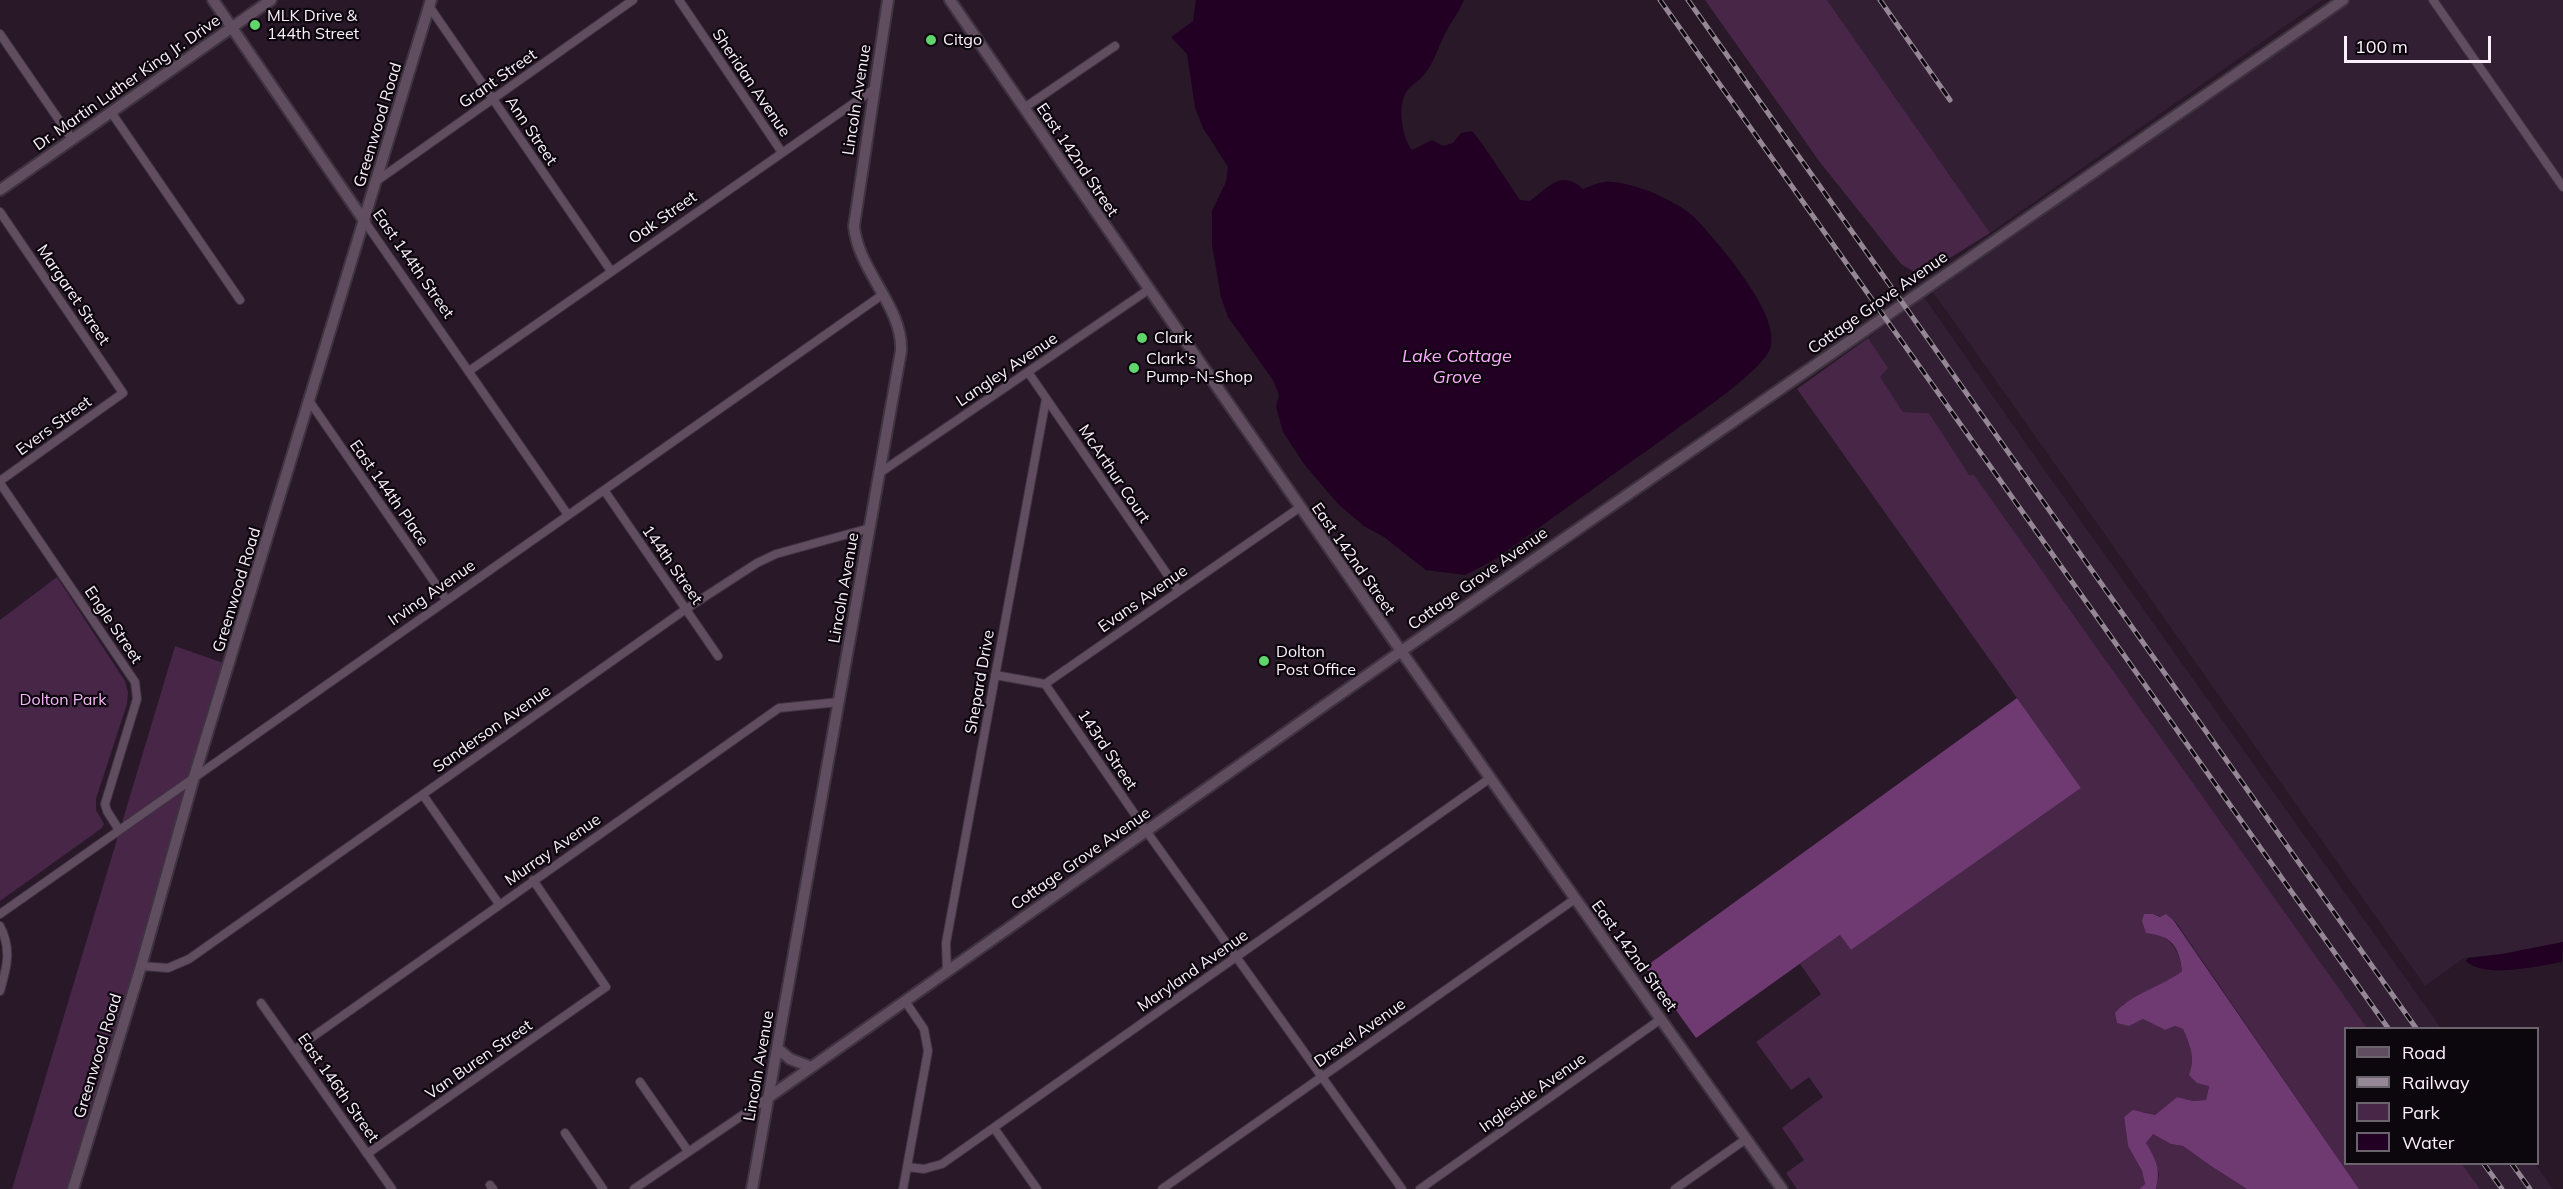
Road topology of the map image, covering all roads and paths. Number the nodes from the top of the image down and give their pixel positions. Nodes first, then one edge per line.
1 (213, 0) edge
2 (271, 0) edge
3 (633, 0) edge
4 (679, 0) edge
5 (888, 0) edge
6 (950, 0) edge
7 (2343, 0) edge
8 (2433, 0) edge
9 (430, 3) edge
10 (232, 27) junction
11 (0, 34) edge
12 (1115, 46) dead end
13 (874, 89) junction
14 (493, 99) junction
15 (1024, 108) junction
16 (111, 112) junction
17 (72, 139) junction
18 (782, 151) junction
19 (378, 180) junction
20 (2563, 187) edge
21 (0, 190) edge
22 (0, 212) edge
23 (365, 222) junction
24 (611, 271) junction
25 (1148, 290) junction
26 (882, 295) junction
27 (240, 300) dead end
28 (469, 371) junction
29 (1028, 372) junction
30 (123, 393) joint
31 (1046, 399) junction
32 (310, 402) junction
33 (881, 472) junction
34 (0, 482) edge
35 (604, 490) junction
36 (1299, 508) junction
37 (568, 515) junction
38 (870, 528) junction
39 (1178, 590) junction
40 (446, 599) junction
41 (686, 609) junction
42 (1400, 652) junction
43 (718, 656) dead end
44 (995, 675) junction
45 (1045, 684) junction
46 (839, 702) junction
47 (194, 777) junction
48 (1489, 779) junction
49 (423, 795) junction
50 (119, 830) junction
51 (1147, 832) junction
52 (533, 880) junction
53 (1575, 899) junction
54 (499, 904) junction
55 (0, 914) edge
56 (0, 926) edge
57 (1236, 957) junction
58 (141, 966) junction
59 (947, 971) junction
60 (0, 991) edge
61 (905, 1001) junction
62 (261, 1003) dead end
63 (1661, 1019) junction
64 (777, 1048) junction
65 (294, 1050) junction
66 (811, 1067) junction
67 (1322, 1076) junction
68 (640, 1082) dead end
69 (769, 1097) junction
70 (994, 1128) junction
71 (565, 1133) dead end
72 (1746, 1139) junction
73 (688, 1151) junction
74 (367, 1154) junction
75 (907, 1167) junction
76 (73, 1189) edge
77 (392, 1189) edge
78 (603, 1189) edge
79 (634, 1189) edge
80 (752, 1189) edge
81 (903, 1189) edge
82 (1037, 1189) edge
83 (1162, 1189) edge
84 (1402, 1189) edge
85 (1420, 1189) edge
86 (1675, 1189) edge
87 (1782, 1189) edge

1 - 10 street, East 144th Street
2 - 10 street, Dr. Martin Luther King Jr. Drive
3 - 14 street, Grant Street
4 - 18 street, Sheridan Avenue
5 - 13 street, Lincoln Avenue
6 - 15 street, East 142nd Street
7 - 42 street, Cottage Grove Avenue
8 - 20 street
9 - 14 street, Ann Street
9 - 19 street, Greenwood Road
10 - 16 street, Dr. Martin Luther King Jr. Drive
10 - 23 street, East 144th Street
11 - 17 street
12 - 15 street
13 - 18 street, Oak Street
13 - 26 street, Lincoln Avenue
14 - 19 street, Grant Street
14 - 24 street, Ann Street
15 - 25 street, East 142nd Street
16 - 17 street, Dr. Martin Luther King Jr. Drive
16 - 27 street
17 - 21 street, Dr. Martin Luther King Jr. Drive
18 - 24 street, Oak Street
19 - 23 street, Greenwood Road
22 - 30 street, Margaret Street
23 - 28 street, East 144th Street
23 - 32 street, Greenwood Road
24 - 28 street, Oak Street
25 - 29 street, Langley Avenue
25 - 36 street, East 142nd Street
26 - 33 street, Lincoln Avenue
26 - 35 street, Irving Avenue
28 - 37 street, East 144th Street
29 - 31 street, McArthur Court
29 - 33 street, Langley Avenue
30 - 34 street, Evers Street
31 - 39 street, McArthur Court
31 - 44 street, Shepard Drive
32 - 40 street, East 144th Place
32 - 47 street, Greenwood Road
33 - 38 street, Lincoln Avenue
34 - 50 street, Engle Street
35 - 37 street, Irving Avenue
35 - 41 street, 144th Street
36 - 39 street, Evans Avenue
36 - 42 street, East 142nd Street
37 - 40 street, Irving Avenue
38 - 41 street, Sanderson Avenue
38 - 46 street, Lincoln Avenue
39 - 45 street, Evans Avenue
40 - 47 street, Irving Avenue
41 - 43 street, 144th Street
41 - 49 street, Sanderson Avenue
42 - 48 street, East 142nd Street
42 - 51 street, Cottage Grove Avenue
44 - 45 street
44 - 59 street, Shepard Drive
45 - 51 street, 143rd Street
46 - 52 street, Murray Avenue
46 - 64 street, Lincoln Avenue
47 - 50 street, Irving Avenue
47 - 58 street, Greenwood Road
48 - 53 street, East 142nd Street
48 - 57 street, Maryland Avenue
49 - 54 street
49 - 58 street, Sanderson Avenue
50 - 55 street, Irving Avenue
51 - 57 street, 143rd Street
51 - 59 street, Cottage Grove Avenue
52 - 54 street, Murray Avenue
52 - 74 street, Van Buren Street
53 - 63 street, East 142nd Street
53 - 67 street, Drexel Avenue
54 - 65 street, Murray Avenue
56 - 60 street
57 - 67 street, 143rd Street
57 - 70 street, Maryland Avenue
58 - 76 street, Greenwood Road
59 - 61 street, Cottage Grove Avenue
61 - 66 street, Cottage Grove Avenue
61 - 75 street
62 - 65 street, East 146th Street
63 - 72 street, East 142nd Street
63 - 85 street, Ingleside Avenue
64 - 66 street
64 - 69 street, Lincoln Avenue
65 - 74 street, East 146th Street
66 - 69 street, Cottage Grove Avenue
67 - 83 street, Drexel Avenue
67 - 84 street, 143rd Street
68 - 73 street
69 - 73 street, Cottage Grove Avenue
69 - 80 street, Lincoln Avenue
70 - 75 street, Maryland Avenue
70 - 82 street
71 - 78 street
72 - 86 street
72 - 87 street, East 142nd Street
73 - 79 street, Cottage Grove Avenue
74 - 77 street, East 146th Street
75 - 81 street

